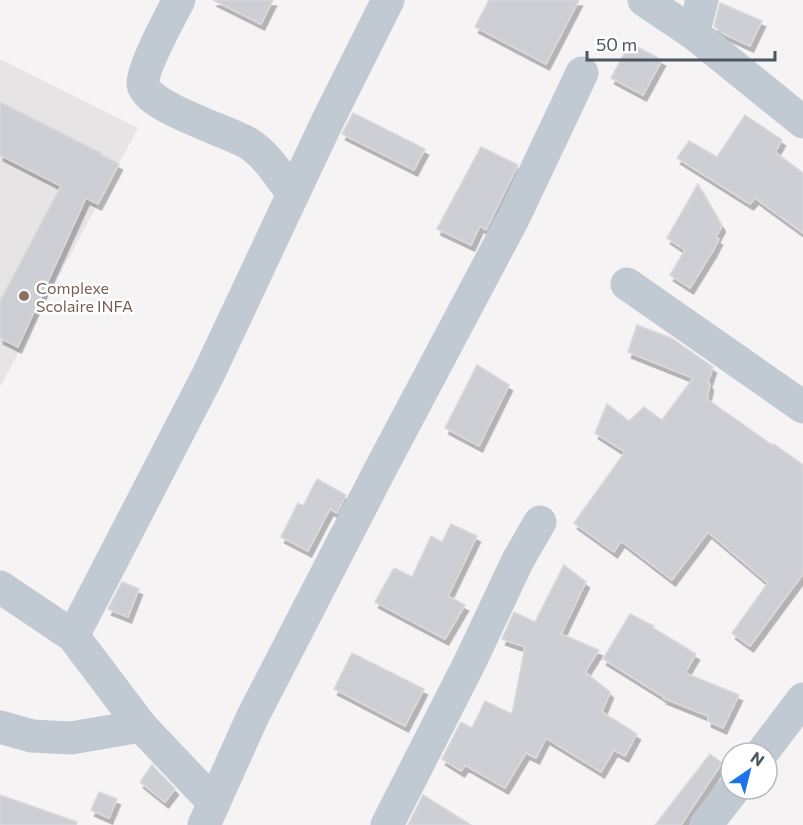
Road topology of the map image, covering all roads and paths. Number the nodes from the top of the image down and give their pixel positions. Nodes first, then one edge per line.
1 (179, 0) edge
2 (388, 0) edge
3 (644, 0) edge
4 (702, 0) edge
5 (693, 33) junction
6 (582, 73) dead end
7 (803, 122) edge
8 (293, 194) junction
9 (627, 284) dead end
10 (803, 407) edge
11 (540, 522) dead end
12 (0, 587) edge
13 (73, 636) junction
14 (803, 699) edge
15 (141, 726) junction
16 (0, 727) edge
17 (771, 741) edge
18 (725, 801) edge
19 (209, 814) edge
20 (387, 825) edge
21 (706, 825) edge

1 - 8 street
2 - 8 street
3 - 5 street
4 - 5 street
5 - 7 street
6 - 19 street
8 - 13 street
9 - 10 street
11 - 20 street
12 - 13 street
13 - 15 street
14 - 17 street
15 - 16 street
15 - 19 street
18 - 21 street

